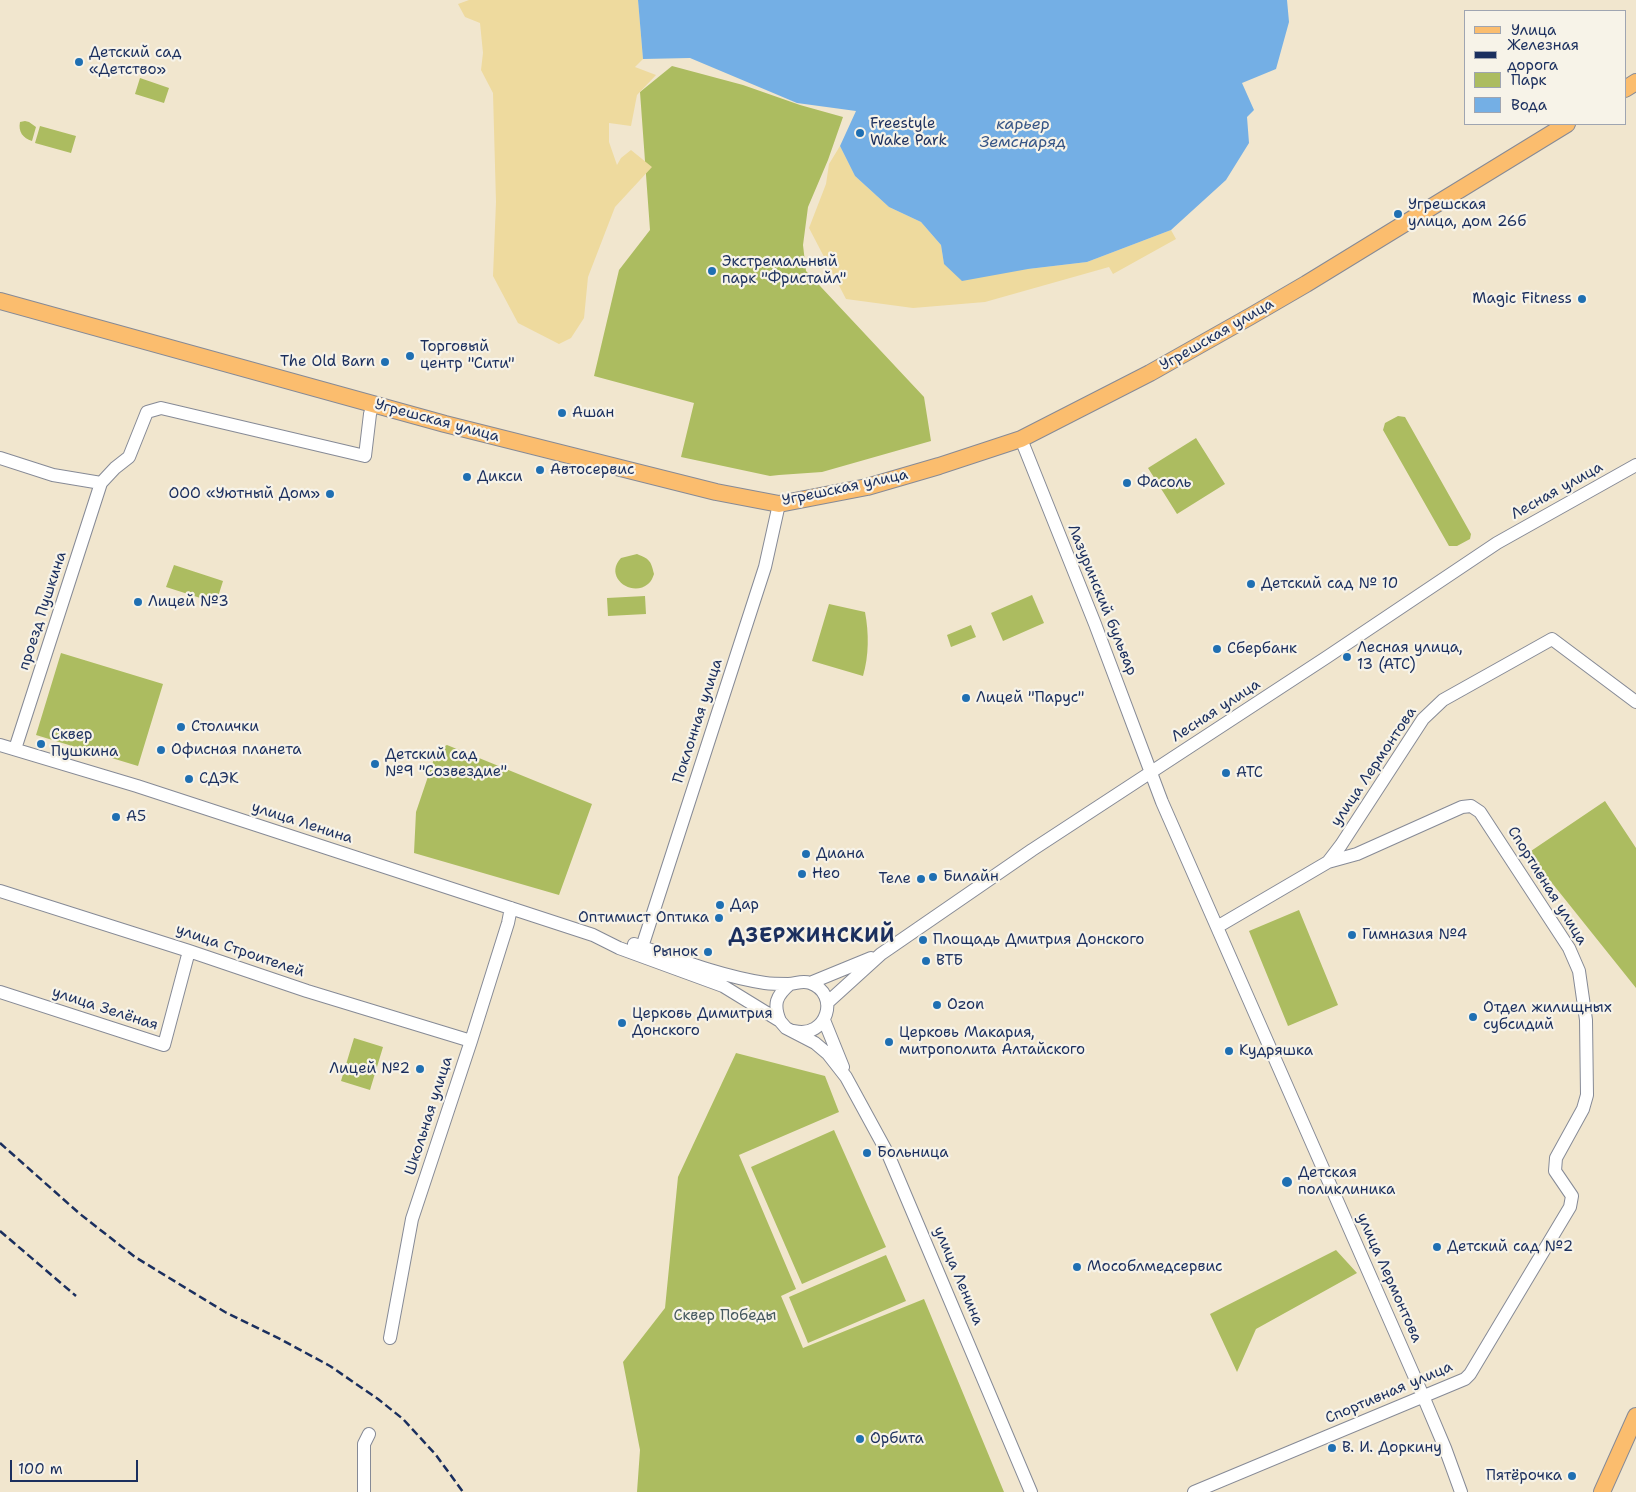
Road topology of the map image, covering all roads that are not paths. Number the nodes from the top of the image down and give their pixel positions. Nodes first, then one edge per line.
1 (1564, 125) edge
2 (0, 301) edge
3 (373, 404) junction
4 (1021, 439) junction
5 (0, 458) edge
6 (1636, 465) edge
7 (101, 483) junction
8 (779, 504) junction
9 (1636, 702) edge
10 (0, 745) edge
11 (15, 749) junction
12 (1152, 773) junction
13 (1328, 862) junction
14 (0, 891) edge
15 (511, 908) junction
16 (1217, 927) junction
17 (593, 935) junction
18 (642, 947) junction
19 (189, 951) junction
20 (881, 954) junction
21 (810, 983) junction
22 (790, 984) junction
23 (0, 992) edge
24 (827, 1003) junction
25 (824, 1020) junction
26 (780, 1021) junction
27 (792, 1031) junction
28 (471, 1041) junction
29 (846, 1077) junction
30 (390, 1338) dead end
31 (1423, 1396) junction
32 (1636, 1416) edge
33 (368, 1434) dead end
34 (364, 1492) edge
35 (1031, 1492) edge
36 (1194, 1492) edge
37 (1461, 1492) edge
38 (1602, 1492) edge

1 - 4 main road, Угрешская улица
2 - 3 main road, Угрешская улица
3 - 7 street
3 - 8 main road, Угрешская улица
4 - 8 main road, Угрешская улица
4 - 12 street, Лазуринский бульвар
5 - 7 street
6 - 12 street, Лесная улица
7 - 11 street, проезд Пушкина
8 - 18 street, Поклонная улица
9 - 13 street, улица Лермонтова
10 - 11 street, улица Ленина
11 - 15 street, улица Ленина
12 - 16 street, улица Лермонтова
12 - 20 street, Лесная улица
13 - 16 street, улица Лермонтова
13 - 31 street, Спортивная улица
14 - 19 street, улица Строителей
15 - 17 street, улица Ленина
15 - 28 street, Школьная улица
16 - 31 street, улица Лермонтова
17 - 18 street, улица Ленина
17 - 26 street, улица Ленина
18 - 22 street, улица Ленина
19 - 23 street, улица Зелёная
19 - 28 street, улица Строителей
20 - 21 street
20 - 24 street, Лесная улица
21 - 22 street, улица Ленина
21 - 24 street
22 - 26 street
24 - 25 street
25 - 27 street
25 - 29 street, улица Ленина
26 - 27 street, улица Ленина
27 - 29 street, улица Ленина
28 - 30 street, Школьная улица
29 - 35 street, улица Ленина
31 - 36 street, Спортивная улица
31 - 37 street, улица Лермонтова
32 - 38 main road
33 - 34 street

